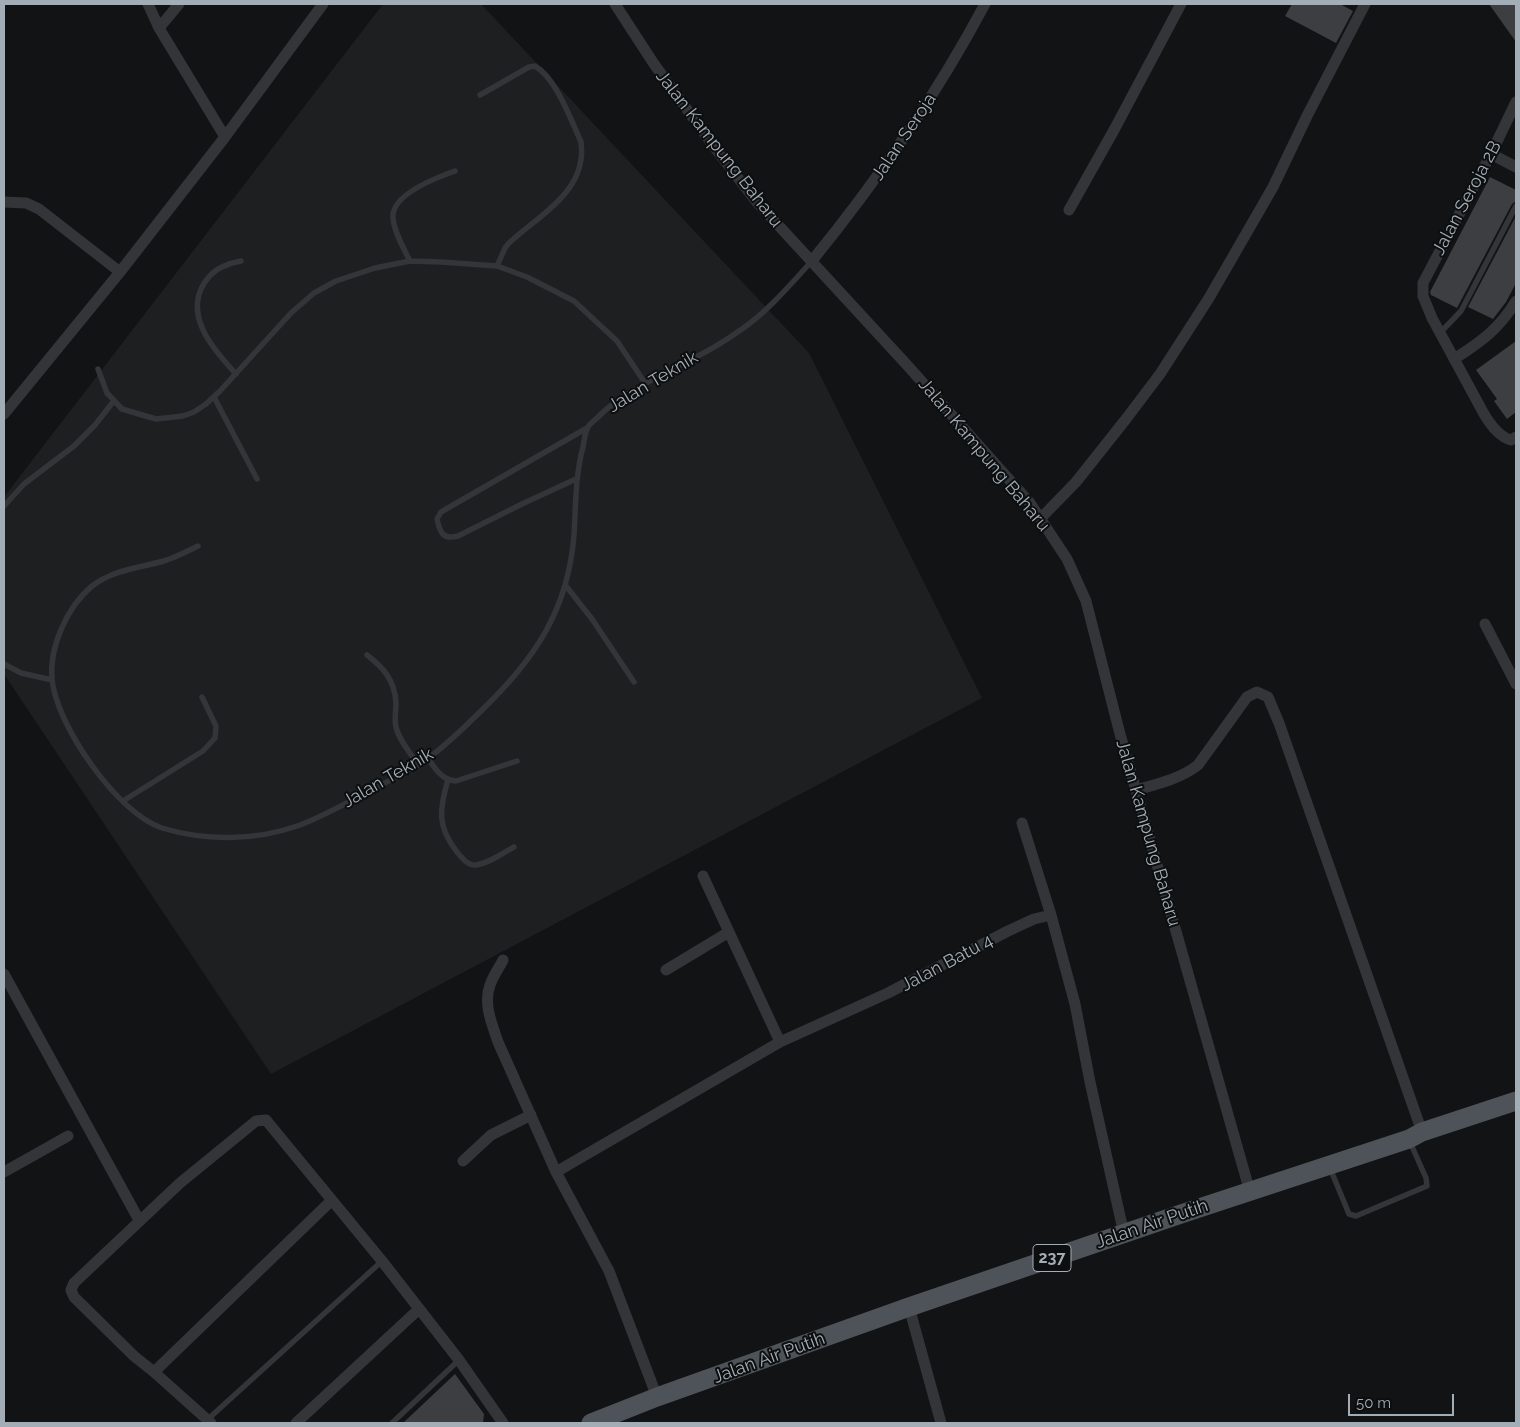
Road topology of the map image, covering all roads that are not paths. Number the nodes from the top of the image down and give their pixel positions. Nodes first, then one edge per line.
1 (148, 4) edge
2 (179, 4) edge
3 (323, 4) edge
4 (615, 4) edge
5 (985, 4) edge
6 (1181, 4) edge
7 (1366, 4) edge
8 (159, 28) junction
9 (480, 95) dead end
10 (1516, 102) edge
11 (225, 137) junction
12 (1491, 154) junction
13 (1516, 167) edge
14 (455, 170) dead end
15 (4, 202) edge
16 (1516, 206) edge
17 (1069, 210) dead end
18 (240, 260) dead end
19 (410, 261) junction
20 (811, 262) junction
21 (497, 266) junction
22 (120, 272) junction
23 (1516, 301) edge
24 (1440, 333) junction
25 (1454, 359) junction
26 (98, 369) dead end
27 (236, 374) junction
28 (645, 383) junction
29 (214, 397) junction
30 (113, 402) junction
31 (4, 414) edge
32 (587, 428) junction
33 (1514, 438) edge
34 (257, 479) dead end
35 (576, 479) junction
36 (4, 506) edge
37 (1041, 518) junction
38 (198, 546) dead end
39 (566, 586) junction
40 (1484, 624) dead end
41 (367, 655) dead end
42 (4, 664) edge
43 (52, 680) junction
44 (634, 682) dead end
45 (1516, 684) edge
46 (202, 697) dead end
47 (428, 758) junction
48 (517, 762) dead end
49 (418, 764) junction
50 (448, 779) junction
51 (1136, 790) junction
52 (123, 801) junction
53 (1022, 823) dead end
54 (514, 847) dead end
55 (703, 876) dead end
56 (1051, 915) junction
57 (729, 932) junction
58 (503, 960) dead end
59 (666, 970) dead end
60 (4, 974) edge
61 (780, 1042) junction
62 (1516, 1101) edge
63 (531, 1115) junction
64 (68, 1136) dead end
65 (1416, 1136) junction
66 (463, 1161) dead end
67 (1329, 1166) junction
68 (4, 1172) edge
69 (556, 1172) junction
70 (1250, 1192) junction
71 (332, 1200) junction
72 (139, 1220) junction
73 (1124, 1234) junction
74 (382, 1261) junction
75 (910, 1307) junction
76 (418, 1309) junction
77 (459, 1360) junction
78 (154, 1372) junction
79 (657, 1398) junction
80 (209, 1421) edge
81 (296, 1423) edge
82 (392, 1423) edge
83 (503, 1423) edge
84 (591, 1423) edge
85 (941, 1423) edge

1 - 8 street
2 - 8 street
3 - 11 street
4 - 20 street, Jalan Kampung Baharu
5 - 20 street, Jalan Seroja
6 - 17 street
7 - 37 street
8 - 11 street
9 - 21 lane
10 - 12 street, Jalan Seroja 2B
11 - 22 street
12 - 13 street
12 - 24 street, Jalan Seroja 2B
14 - 19 lane
15 - 22 street
16 - 24 lane
18 - 27 lane
19 - 21 lane
19 - 27 lane
20 - 28 lane, Jalan Teknik
20 - 37 street, Jalan Kampung Baharu
21 - 28 lane
22 - 31 street
23 - 25 street
24 - 25 street
25 - 33 street
26 - 30 lane
27 - 29 lane
28 - 32 lane, Jalan Teknik
29 - 30 lane
29 - 34 lane
30 - 36 lane
32 - 35 lane, Jalan Teknik
32 - 35 lane
35 - 39 lane, Jalan Teknik
37 - 51 street, Jalan Kampung Baharu
38 - 43 lane, Jalan Teknik
39 - 44 lane
39 - 47 lane, Jalan Teknik
40 - 45 street
41 - 49 lane
42 - 43 lane
43 - 52 lane, Jalan Teknik
46 - 52 lane
47 - 49 lane, Jalan Teknik
47 - 50 lane
48 - 50 lane
49 - 52 lane, Jalan Teknik
50 - 54 lane
51 - 65 street
51 - 70 street, Jalan Kampung Baharu
53 - 56 street
55 - 57 street
56 - 61 street, Jalan Batu 4
56 - 73 street
57 - 59 street
57 - 61 street
58 - 63 street
60 - 72 street
61 - 69 street, Jalan Batu 4
62 - 65 main road, Jalan Air Putih / 237
63 - 66 street
63 - 69 street
64 - 68 street
65 - 67 main road, Jalan Air Putih / 237
65 - 67 lane
67 - 70 main road, Jalan Air Putih / 237
69 - 79 street
70 - 73 main road, Jalan Air Putih / 237
71 - 72 street
71 - 74 street
71 - 78 street
72 - 78 street
73 - 75 main road, Jalan Air Putih / 237
74 - 76 street
74 - 80 lane
75 - 79 main road, Jalan Air Putih / 237
75 - 85 street
76 - 77 street
76 - 81 street
77 - 82 lane
77 - 83 street
78 - 80 street
79 - 84 main road, Jalan Air Putih / 237

